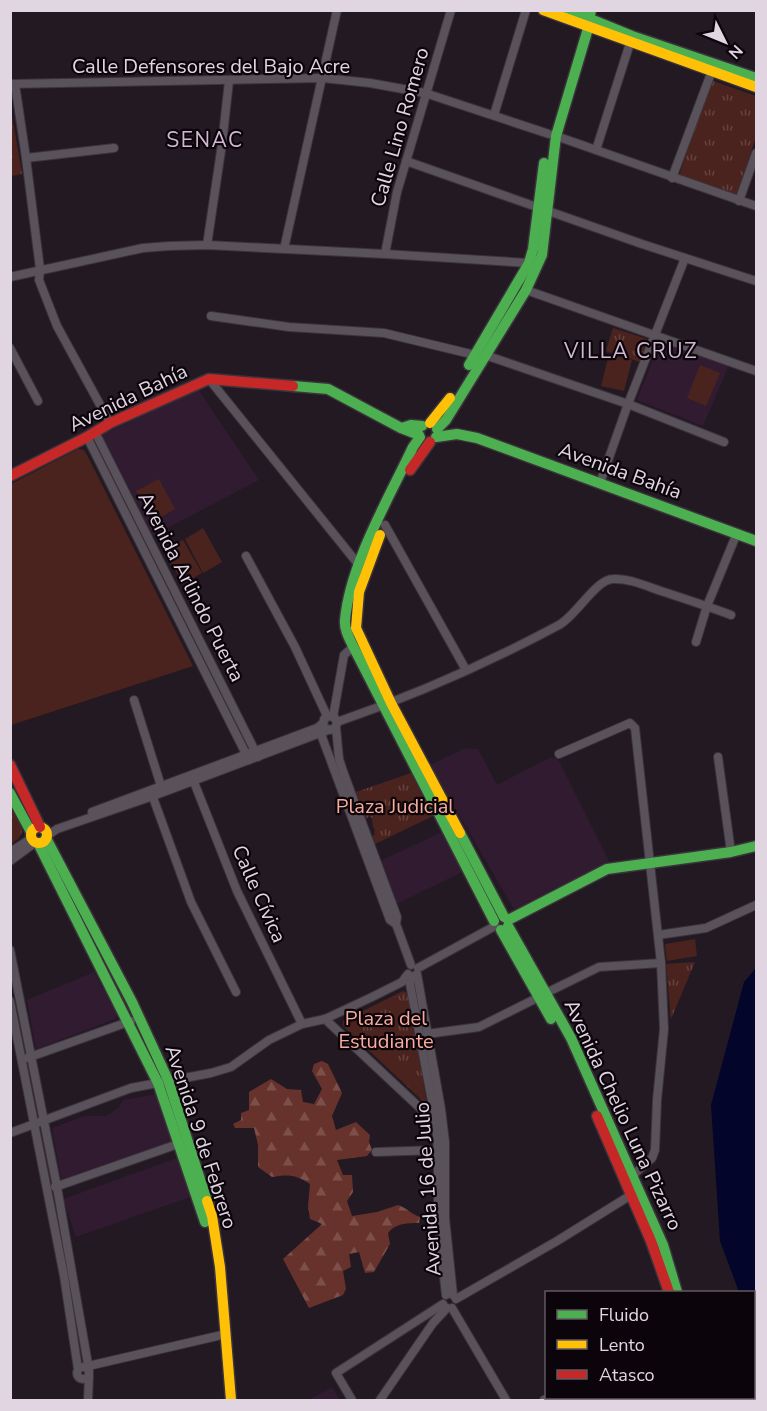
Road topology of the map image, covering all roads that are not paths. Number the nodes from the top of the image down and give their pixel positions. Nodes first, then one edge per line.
1 (337, 10) edge
2 (451, 10) edge
3 (526, 10) edge
4 (543, 10) edge
5 (568, 10) edge
6 (586, 18) edge
7 (631, 39) junction
8 (713, 67) junction
9 (323, 78) junction
10 (756, 78) edge
11 (229, 81) junction
12 (13, 84) edge
13 (756, 87) edge
14 (425, 93) junction
15 (494, 116) junction
16 (552, 135) junction
17 (114, 148) dead end
18 (596, 150) junction
19 (756, 153) edge
20 (27, 158) junction
21 (406, 161) junction
22 (672, 178) junction
23 (739, 201) junction
24 (756, 206) edge
25 (543, 208) junction
26 (207, 245) junction
27 (284, 249) junction
28 (385, 254) junction
29 (685, 258) junction
30 (529, 263) junction
31 (40, 269) junction
32 (10, 277) edge
33 (756, 281) edge
34 (526, 290) junction
35 (211, 316) dead end
36 (654, 335) junction
37 (10, 348) edge
38 (480, 355) junction
39 (756, 371) edge
40 (209, 379) junction
41 (38, 401) dead end
42 (628, 404) junction
43 (110, 423) junction
44 (428, 433) junction
45 (91, 435) junction
46 (724, 442) dead end
47 (10, 476) edge
48 (600, 483) junction
49 (385, 525) junction
50 (737, 533) junction
51 (756, 541) edge
52 (246, 556) dead end
53 (358, 564) junction
54 (707, 606) junction
55 (731, 615) dead end
56 (696, 642) dead end
57 (358, 644) junction
58 (465, 670) junction
59 (134, 700) dead end
60 (388, 704) junction
61 (329, 724) junction
62 (308, 738) junction
63 (324, 743) junction
64 (256, 754) junction
65 (559, 754) dead end
66 (248, 757) junction
67 (717, 757) dead end
68 (10, 765) edge
69 (192, 778) junction
70 (161, 786) junction
71 (10, 793) edge
72 (152, 794) junction
73 (39, 835) junction
74 (756, 846) edge
75 (10, 852) edge
76 (731, 852) junction
77 (10, 861) edge
78 (651, 862) junction
79 (756, 905) edge
80 (501, 923) junction
81 (396, 924) junction
82 (658, 935) junction
83 (10, 950) edge
84 (661, 963) junction
85 (413, 971) junction
86 (236, 992) dead end
87 (543, 995) junction
88 (10, 1001) edge
89 (324, 1019) junction
90 (127, 1021) junction
91 (142, 1021) junction
92 (302, 1024) junction
93 (427, 1034) junction
94 (31, 1057) junction
95 (21, 1060) junction
96 (163, 1082) junction
97 (43, 1122) junction
98 (440, 1124) junction
99 (33, 1125) junction
100 (10, 1133) edge
101 (178, 1144) junction
102 (438, 1150) junction
103 (376, 1152) dead end
104 (632, 1176) junction
105 (57, 1187) junction
106 (47, 1190) junction
107 (631, 1195) junction
108 (668, 1291) edge
109 (676, 1291) edge
110 (451, 1296) junction
111 (447, 1307) junction
112 (223, 1335) junction
113 (88, 1369) junction
114 (88, 1400) edge
115 (225, 1401) edge
116 (231, 1401) edge
117 (352, 1401) edge
118 (380, 1401) edge
119 (506, 1401) edge

1 - 9 street
2 - 14 street, Calle Lino Romero
3 - 15 street
4 - 6 main road
5 - 6 main road
6 - 7 main road
6 - 16 main road
7 - 8 main road
7 - 18 street
8 - 10 main road
8 - 13 main road
8 - 22 street
9 - 11 street, Calle Defensores del Bajo Acre
9 - 14 street, Calle Defensores del Bajo Acre
9 - 27 street
11 - 12 street, Calle Defensores del Bajo Acre
11 - 26 street
12 - 20 street
14 - 15 street, Calle Defensores del Bajo Acre
14 - 21 street, Calle Lino Romero
15 - 16 street, Calle Defensores del Bajo Acre
16 - 18 street, Calle Defensores del Bajo Acre
16 - 25 main road
17 - 20 street
18 - 22 street, Calle Defensores del Bajo Acre
19 - 23 street
20 - 31 street
21 - 25 street
21 - 28 street, Calle Lino Romero
22 - 23 street, Calle Defensores del Bajo Acre
23 - 24 street, Calle Defensores del Bajo Acre
25 - 29 street
25 - 30 main road
25 - 34 main road
26 - 27 street
26 - 31 street
27 - 28 street
28 - 30 street
29 - 33 street
29 - 36 street
30 - 38 main road
31 - 32 street
31 - 43 street
34 - 36 street
34 - 38 main road
35 - 38 street
36 - 39 street
36 - 42 street
37 - 41 street
38 - 42 street
38 - 44 main road
40 - 43 main road, Avenida Bahía
40 - 44 main road, Avenida Bahía
40 - 53 street
42 - 46 street
42 - 48 street
43 - 45 main road, Avenida Bahía
44 - 48 main road, Avenida Bahía
44 - 49 main road, Avenida Chelio Luna Pizarro
44 - 53 main road, Avenida Chelio Luna Pizarro
45 - 47 main road, Avenida Bahía
45 - 64 street, Avenida Arlindo Puerta
45 - 66 street, Avenida Arlindo Puerta
48 - 50 main road, Avenida Bahía
49 - 57 main road, Avenida Chelio Luna Pizarro
49 - 58 street
50 - 51 main road, Avenida Bahía
50 - 54 street
52 - 61 street
53 - 57 main road, Avenida Chelio Luna Pizarro
54 - 55 street
54 - 56 street
54 - 58 street
57 - 60 main road, Avenida Chelio Luna Pizarro
57 - 61 street, Avenida 16 de Julio
58 - 60 street
59 - 70 street
60 - 61 street
60 - 80 main road, Avenida Chelio Luna Pizarro
61 - 62 street
61 - 63 street, Avenida 16 de Julio
61 - 64 street
61 - 81 street, Avenida 16 de Julio
62 - 63 street
62 - 64 street
63 - 81 street, Avenida 16 de Julio
64 - 66 street
65 - 78 street
66 - 69 street
67 - 76 street
68 - 73 main road, Avenida 9 de Febrero
69 - 70 street
69 - 72 street
69 - 92 street, Calle Cívica
70 - 72 street
71 - 73 main road, Avenida 9 de Febrero
72 - 73 street
72 - 86 street
73 - 75 street
73 - 77 street
73 - 90 main road, Avenida 9 de Febrero
73 - 91 main road, Avenida 9 de Febrero
74 - 76 main road
76 - 78 main road
78 - 80 main road
78 - 82 street
79 - 82 street
80 - 85 street
80 - 87 main road, Avenida Chelio Luna Pizarro
81 - 85 street, Avenida 16 de Julio
82 - 84 street
83 - 94 street
84 - 87 street
84 - 104 street
85 - 89 street
85 - 93 street, Avenida 16 de Julio
85 - 98 street, Avenida 16 de Julio
87 - 93 street
87 - 104 main road, Avenida Chelio Luna Pizarro
87 - 107 main road, Avenida Chelio Luna Pizarro
88 - 95 street
89 - 92 street
89 - 98 street
90 - 91 street
90 - 94 street
90 - 96 main road, Avenida 9 de Febrero
91 - 96 main road, Avenida 9 de Febrero
92 - 96 street
93 - 98 street, Avenida 16 de Julio
94 - 95 street
94 - 97 street
95 - 99 street
96 - 97 street
96 - 101 main road, Avenida 9 de Febrero
96 - 112 main road, Avenida 9 de Febrero
97 - 99 street
97 - 105 street
98 - 102 street, Avenida 16 de Julio
98 - 110 street, Avenida 16 de Julio
99 - 100 street
99 - 106 street
101 - 105 street
101 - 112 main road, Avenida 9 de Febrero
102 - 103 street
102 - 110 street, Avenida 16 de Julio
104 - 109 main road, Avenida Chelio Luna Pizarro
105 - 106 street
105 - 113 street
106 - 113 street
107 - 108 main road, Avenida Chelio Luna Pizarro
107 - 110 street
110 - 111 street
110 - 111 street
111 - 117 street
111 - 118 street
111 - 119 street
112 - 113 street
112 - 115 main road, Avenida 9 de Febrero
112 - 116 main road, Avenida 9 de Febrero
113 - 114 street
113 - 114 street

